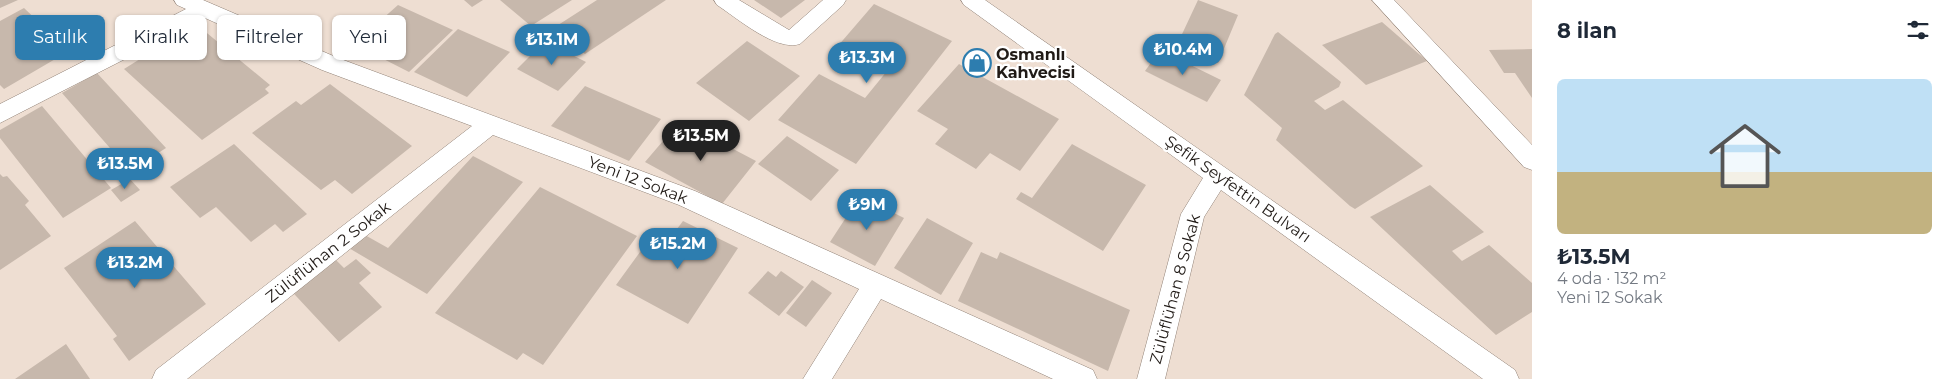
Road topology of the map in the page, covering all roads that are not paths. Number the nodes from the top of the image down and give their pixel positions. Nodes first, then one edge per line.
1 (724, 0) edge
2 (836, 0) edge
3 (972, 0) edge
4 (1382, 0) edge
5 (194, 4) edge
6 (0, 114) edge
7 (491, 124) junction
8 (1532, 160) edge
9 (1218, 175) junction
10 (876, 284) junction
11 (176, 376) edge
12 (817, 379) edge
13 (1083, 379) edge
14 (1151, 379) edge
15 (1505, 379) edge

1 - 2 street
3 - 9 street, Şefik Seyfettin Bulvarı
4 - 8 street
5 - 6 street
5 - 7 street, Yeni 12 Sokak
7 - 10 street, Yeni 12 Sokak
7 - 11 street, Zülüflühan 2 Sokak
9 - 14 street, Zülüflühan 8 Sokak
9 - 15 street, Şefik Seyfettin Bulvarı
10 - 12 street
10 - 13 street, Yeni 12 Sokak

